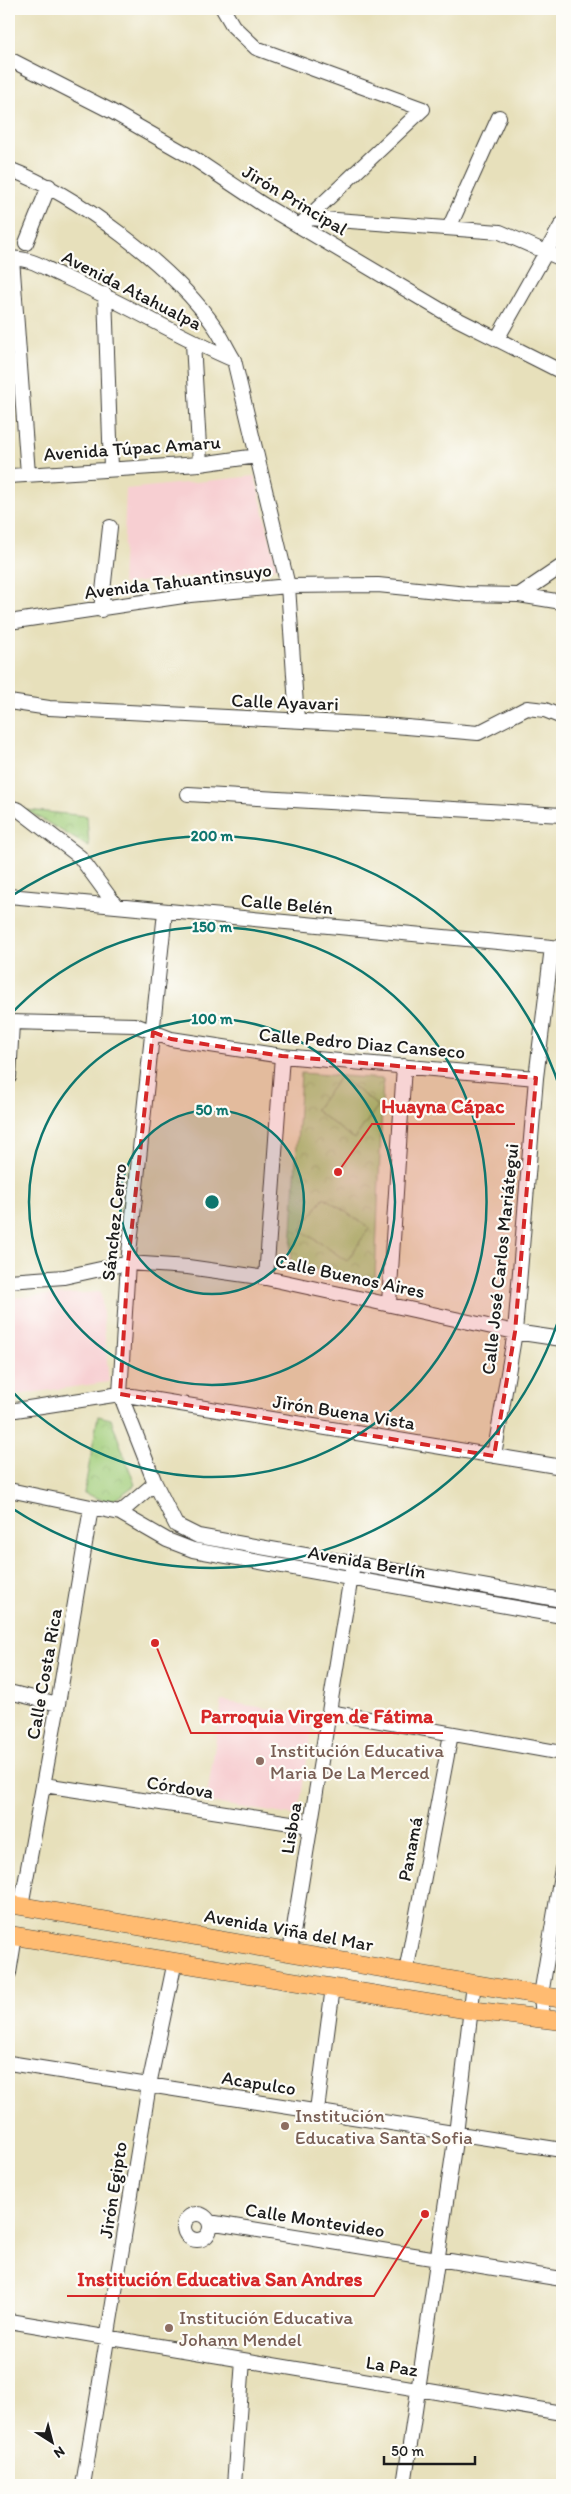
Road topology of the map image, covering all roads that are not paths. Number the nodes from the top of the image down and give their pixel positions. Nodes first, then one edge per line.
1 (223, 9) edge
2 (9, 59) edge
3 (499, 117) dead end
4 (9, 169) edge
5 (49, 186) junction
6 (305, 222) junction
7 (562, 224) edge
8 (449, 228) junction
9 (26, 243) dead end
10 (547, 252) junction
11 (10, 258) edge
12 (562, 259) edge
13 (105, 294) junction
14 (497, 339) junction
15 (194, 343) junction
16 (234, 360) junction
17 (562, 372) edge
18 (257, 456) junction
19 (200, 464) junction
20 (111, 468) junction
21 (28, 474) junction
22 (9, 476) edge
23 (110, 527) dead end
24 (562, 566) edge
25 (288, 586) junction
26 (519, 595) junction
27 (562, 602) edge
28 (101, 610) junction
29 (9, 622) edge
30 (9, 702) edge
31 (558, 715) edge
32 (297, 720) junction
33 (188, 794) dead end
34 (9, 807) edge
35 (562, 815) edge
36 (9, 896) edge
37 (116, 906) junction
38 (166, 912) junction
39 (557, 947) edge
40 (10, 1022) edge
41 (153, 1032) junction
42 (282, 1056) junction
43 (404, 1066) junction
44 (9, 1076) edge
45 (536, 1078) junction
46 (128, 1263) junction
47 (266, 1278) junction
48 (9, 1281) edge
49 (389, 1303) junction
50 (515, 1332) junction
51 (562, 1339) edge
52 (120, 1394) junction
53 (9, 1411) edge
54 (494, 1456) junction
55 (562, 1467) edge
56 (156, 1484) junction
57 (9, 1490) edge
58 (91, 1508) junction
59 (120, 1513) junction
60 (176, 1525) junction
61 (167, 1540) junction
62 (353, 1563) junction
63 (351, 1578) junction
64 (562, 1600) edge
65 (562, 1616) edge
66 (9, 1692) edge
67 (58, 1704) junction
68 (329, 1712) junction
69 (451, 1734) junction
70 (562, 1753) edge
71 (44, 1784) junction
72 (310, 1826) junction
73 (562, 1869) edge
74 (15, 1905) edge
75 (12, 1935) edge
76 (290, 1952) junction
77 (175, 1961) junction
78 (406, 1972) junction
79 (9, 1973) edge
80 (474, 1983) junction
81 (333, 1987) junction
82 (541, 1995) junction
83 (562, 1998) edge
84 (470, 2010) junction
85 (543, 2018) junction
86 (562, 2021) edge
87 (9, 2063) edge
88 (149, 2085) junction
89 (316, 2110) junction
90 (456, 2134) junction
91 (562, 2150) edge
92 (209, 2222) dead end
93 (437, 2259) junction
94 (562, 2279) edge
95 (9, 2321) edge
96 (108, 2338) junction
97 (243, 2360) junction
98 (418, 2389) junction
99 (562, 2413) edge
100 (83, 2485) edge
101 (234, 2485) edge
102 (404, 2485) edge

1 - 6 street
2 - 6 street, Jirón Principal
3 - 8 street
4 - 5 street, Avenida Atahualpa
5 - 9 street
5 - 16 street, Avenida Atahualpa
6 - 8 street
6 - 14 street, Jirón Principal
7 - 10 street
8 - 10 street
10 - 12 street
10 - 14 street
11 - 13 street, Avenida Atahualpa
11 - 21 street
13 - 15 street, Avenida Atahualpa
13 - 20 street
14 - 17 street, Jirón Principal
15 - 16 street, Avenida Atahualpa
15 - 19 street
16 - 18 street, Avenida Atahualpa
18 - 19 street, Avenida Túpac Amaru
18 - 25 street, Avenida Atahualpa
19 - 20 street, Avenida Túpac Amaru
20 - 21 street, Avenida Túpac Amaru
21 - 22 street, Avenida Túpac Amaru
23 - 28 street
24 - 26 street
25 - 26 street, Avenida Tahuantinsuyo
25 - 28 street, Avenida Tahuantinsuyo
25 - 32 street, Avenida Atahualpa
26 - 27 street, Avenida Tahuantinsuyo
28 - 29 street, Avenida Tahuantinsuyo
30 - 32 street, Calle Ayavari
31 - 32 street, Calle Ayavari
33 - 35 street
34 - 37 street
36 - 37 street, Calle Belén
37 - 38 street, Calle Belén
38 - 39 street, Calle Belén
38 - 41 street, Sánchez Cerro
39 - 45 street, Calle José Carlos Mariátegui
40 - 41 street, Calle Pedro Diaz Canseco
40 - 44 street
41 - 42 street, Calle Pedro Diaz Canseco
41 - 46 street, Sánchez Cerro
42 - 43 street, Calle Pedro Diaz Canseco
42 - 47 street
43 - 45 street, Calle Pedro Diaz Canseco
43 - 49 street
45 - 50 street, Calle José Carlos Mariátegui
46 - 47 street, Calle Buenos Aires
46 - 48 street, Calle Buenos Aires
46 - 52 street, Sánchez Cerro
47 - 49 street, Calle Buenos Aires
49 - 50 street, Calle Buenos Aires
50 - 51 street, Calle Buenos Aires
50 - 54 street, Calle José Carlos Mariátegui
52 - 53 street, Jirón Buena Vista
52 - 54 street, Jirón Buena Vista
52 - 56 street, Sánchez Cerro
54 - 55 street, Jirón Buena Vista
56 - 59 street
56 - 60 street, Sánchez Cerro
57 - 58 street
58 - 59 street
58 - 67 street, Calle Costa Rica
59 - 61 street, Avenida Berlín
60 - 61 street
60 - 62 street, Avenida Berlín
61 - 63 street, Avenida Berlín
62 - 63 street, Lisboa
62 - 64 street, Avenida Berlín
63 - 65 street, Avenida Berlín
63 - 68 street, Lisboa
66 - 67 street
67 - 71 street, Calle Costa Rica
68 - 69 street
68 - 72 street, Lisboa
69 - 70 street
69 - 78 street, Panamá
71 - 72 street, Córdova
71 - 74 street, Calle Costa Rica
72 - 76 street, Lisboa
73 - 82 street
74 - 76 main road, Avenida Viña del Mar
75 - 77 main road
75 - 79 street
76 - 78 main road, Avenida Viña del Mar
77 - 81 main road
77 - 88 street, Jirón Egipto
78 - 80 main road, Avenida Viña del Mar
80 - 82 main road, Avenida Viña del Mar
80 - 84 street
81 - 84 main road
81 - 89 street
82 - 83 main road, Avenida Viña del Mar
82 - 85 street
84 - 85 main road
84 - 90 street
85 - 86 main road
87 - 88 street, Acapulco
88 - 89 street, Acapulco
88 - 96 street, Jirón Egipto
89 - 90 street, Acapulco
90 - 91 street, Acapulco
90 - 93 street
92 - 93 street, Calle Montevideo
93 - 94 street, Calle Montevideo
93 - 98 street
95 - 96 street, La Paz
96 - 97 street, La Paz
96 - 100 street, Jirón Egipto
97 - 98 street, La Paz
97 - 101 street
98 - 99 street, La Paz
98 - 102 street

